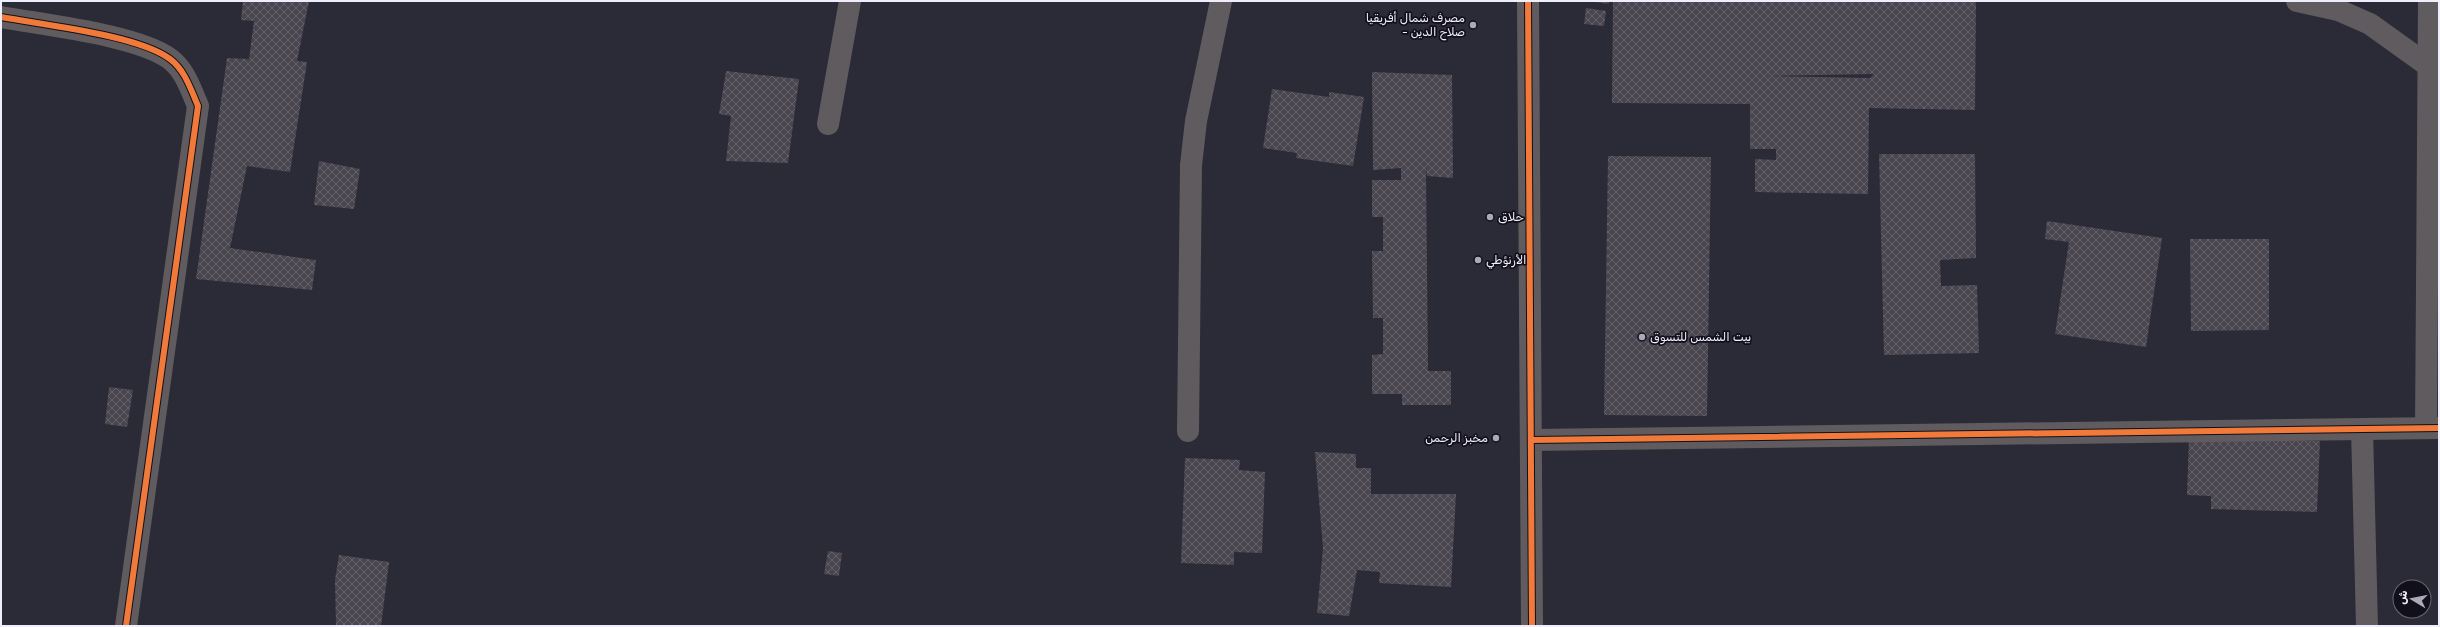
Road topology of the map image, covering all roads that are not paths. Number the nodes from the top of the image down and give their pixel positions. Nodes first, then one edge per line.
1 (850, 1) edge
2 (1220, 1) edge
3 (1528, 1) edge
4 (2297, 1) edge
5 (2429, 1) edge
6 (1, 17) edge
7 (2430, 67) junction
8 (828, 124) dead end
9 (2433, 428) edge
10 (2362, 429) junction
11 (1188, 431) dead end
12 (1532, 440) junction
13 (126, 626) edge
14 (1532, 626) edge
15 (2366, 626) edge

1 - 8 street
2 - 11 street
3 - 12 street
4 - 7 street
5 - 7 street
6 - 13 street
7 - 9 street
9 - 10 street
10 - 12 street
10 - 15 street
12 - 14 street

